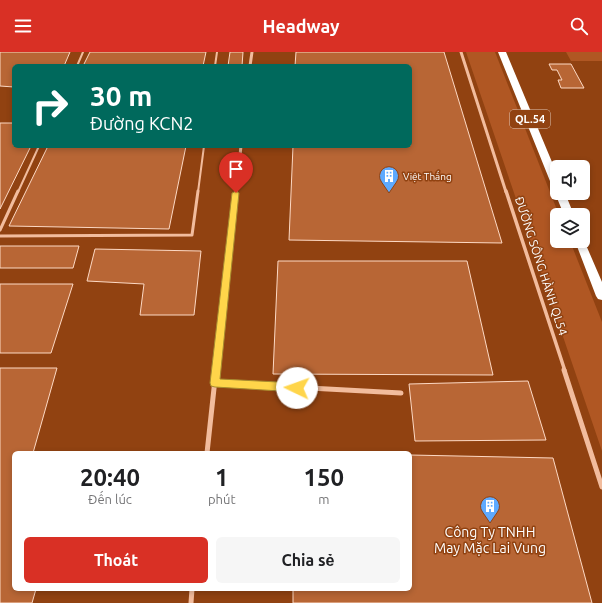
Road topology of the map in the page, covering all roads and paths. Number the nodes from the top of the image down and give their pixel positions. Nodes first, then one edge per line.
1 (83, 52) edge
2 (217, 52) edge
3 (252, 52) edge
4 (461, 52) edge
5 (502, 52) edge
6 (78, 64) edge
7 (215, 64) edge
8 (250, 64) edge
9 (38, 148) edge
10 (204, 148) edge
11 (241, 148) edge
12 (550, 169) edge
13 (0, 230) edge
14 (0, 236) edge
15 (583, 248) edge
16 (602, 296) edge
17 (215, 383) junction
18 (401, 393) dead end
19 (207, 451) edge
20 (602, 487) edge
21 (192, 591) edge
22 (191, 603) edge

1 - 6 lane
2 - 7 lane
3 - 8 street
4 - 20 street, ĐƯỜNG SÔNG HÀNH QL54
5 - 12 highway, QL.54
9 - 13 lane
10 - 14 lane
11 - 17 street
15 - 16 highway
17 - 18 street
17 - 19 street
21 - 22 street

